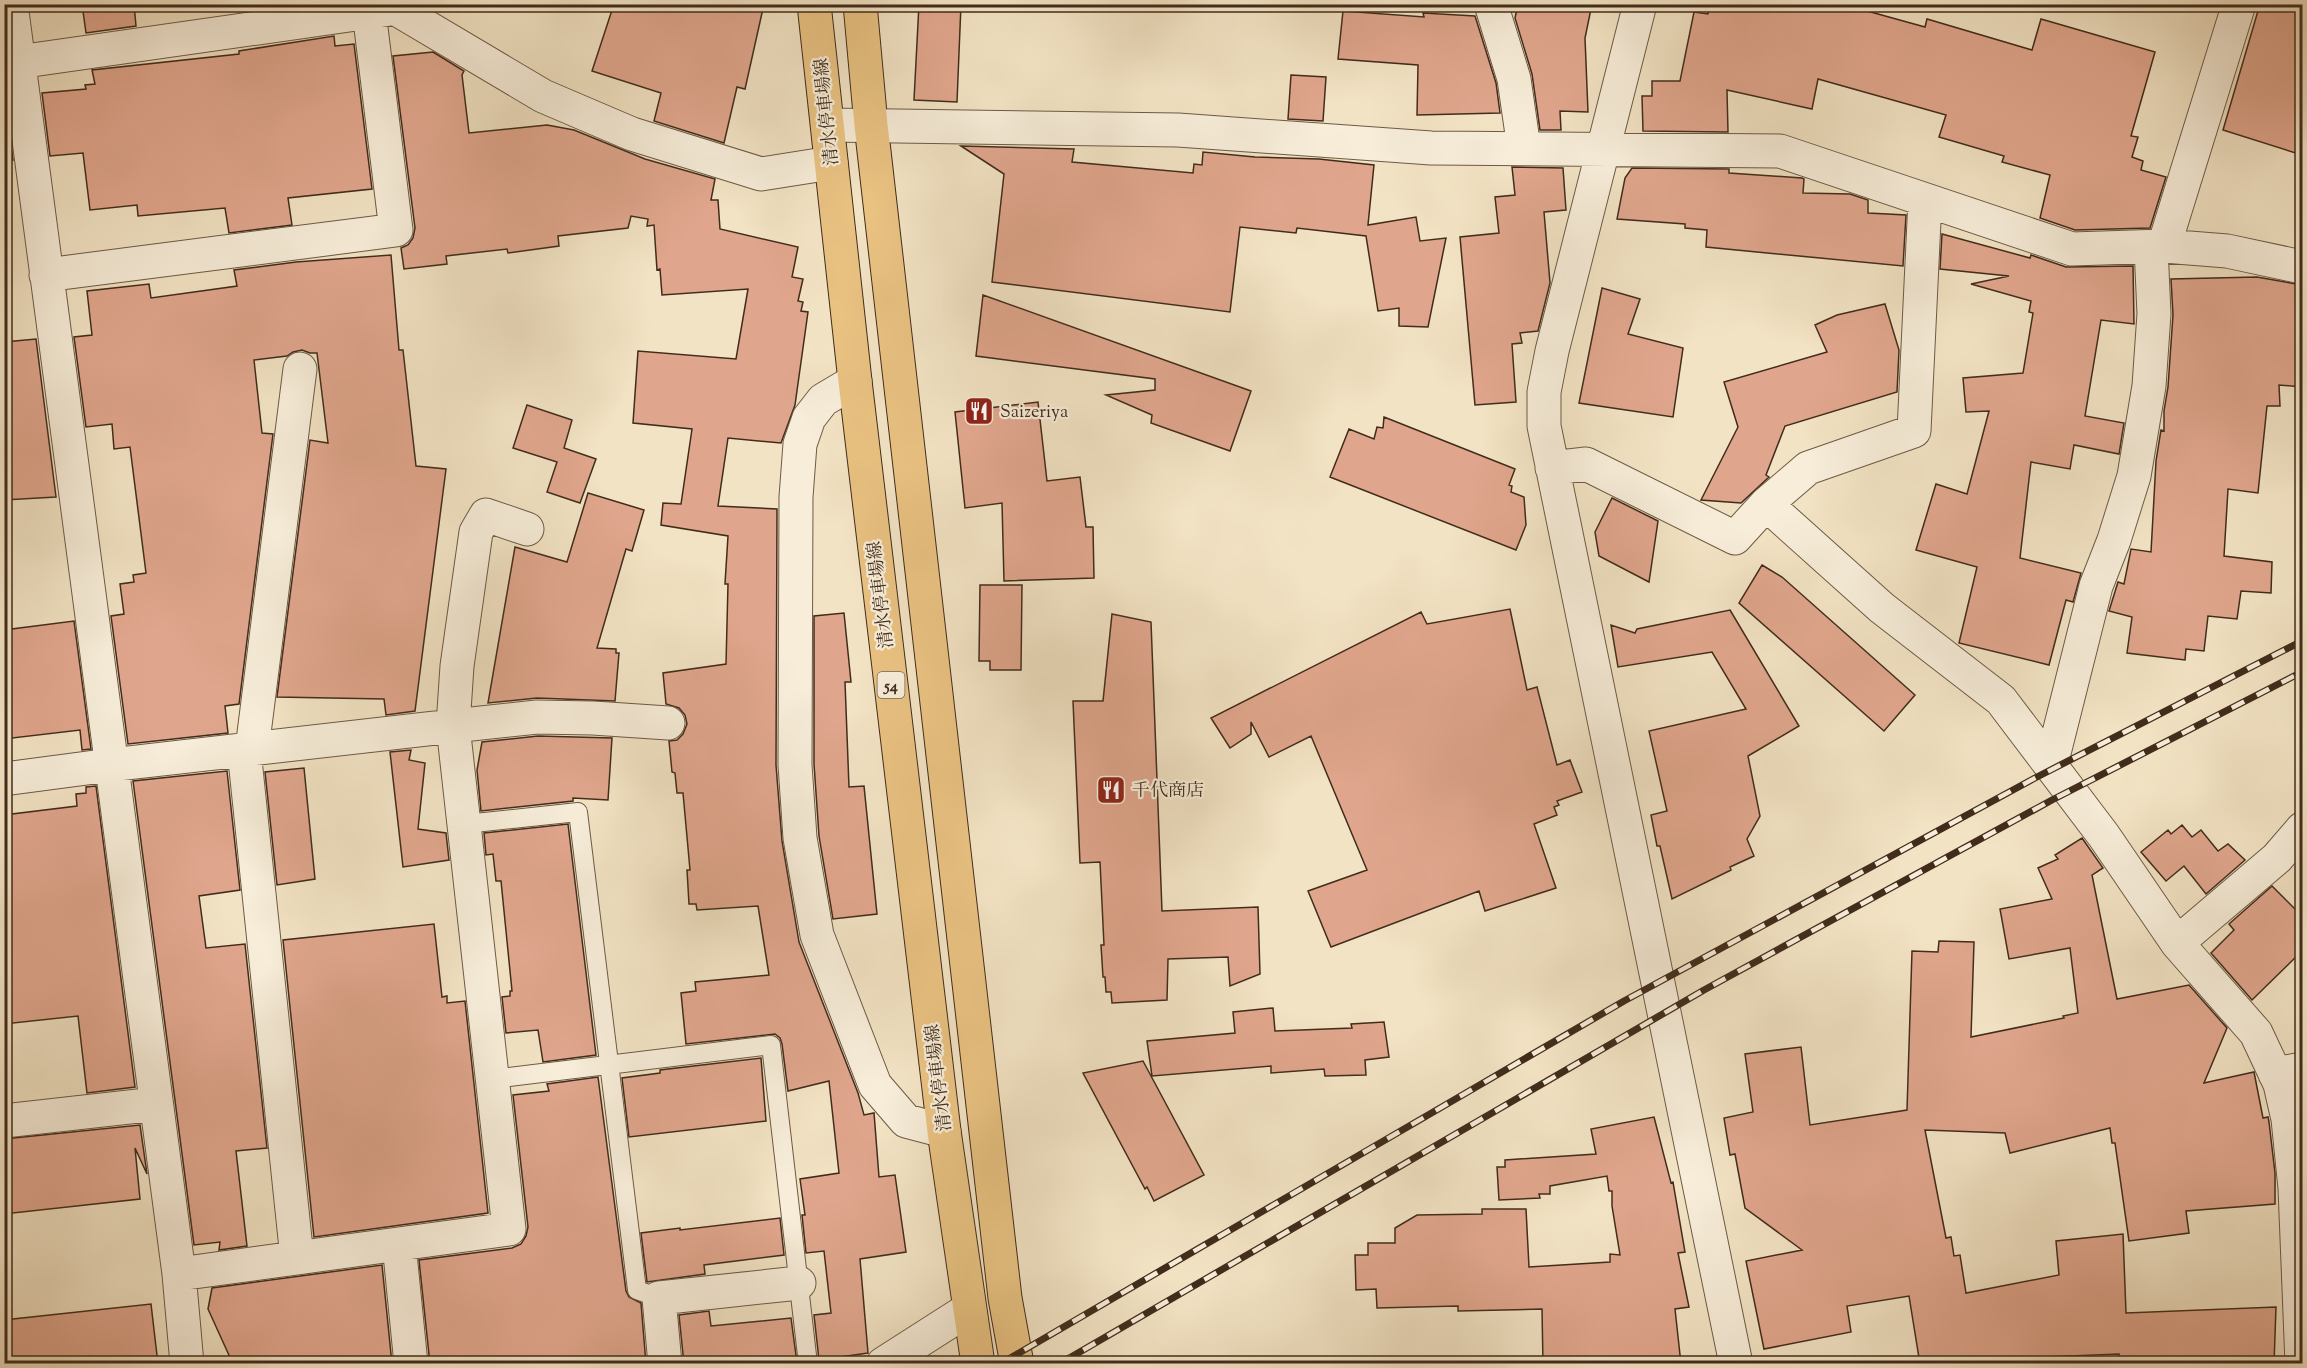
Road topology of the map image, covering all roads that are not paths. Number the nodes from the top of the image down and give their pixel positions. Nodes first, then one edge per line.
1 (11, 4) edge
2 (814, 4) edge
3 (860, 4) edge
4 (1491, 4) edge
5 (1640, 4) edge
6 (2239, 4) edge
7 (383, 8) edge
8 (18, 62) junction
9 (828, 125) junction
10 (871, 125) junction
11 (1524, 148) junction
12 (1603, 149) junction
13 (17, 156) edge
14 (831, 163) junction
15 (1925, 200) junction
16 (2158, 246) junction
17 (2302, 267) edge
18 (46, 275) junction
19 (300, 369) dead end
20 (855, 381) junction
21 (1552, 468) junction
22 (1766, 504) junction
23 (527, 530) dead end
24 (668, 723) dead end
25 (453, 726) junction
26 (248, 749) junction
27 (110, 765) junction
28 (2051, 765) junction
29 (4, 779) edge
30 (465, 824) junction
31 (2302, 828) edge
32 (2176, 943) junction
33 (609, 1063) junction
34 (2289, 1071) edge
35 (492, 1079) junction
36 (156, 1104) junction
37 (4, 1121) edge
38 (944, 1131) junction
39 (399, 1244) junction
40 (297, 1258) junction
41 (178, 1274) junction
42 (799, 1283) junction
43 (659, 1298) junction
44 (969, 1309) junction
45 (187, 1364) edge
46 (411, 1364) edge
47 (665, 1364) edge
48 (808, 1364) edge
49 (883, 1364) edge
50 (978, 1364) edge
51 (1017, 1364) edge
52 (1736, 1364) edge
53 (2301, 1364) edge

1 - 8 street
2 - 9 main road, 清水停車場線 / 54
3 - 10 main road
4 - 11 street
5 - 12 street
6 - 16 street
7 - 8 street
7 - 14 street
7 - 18 street
8 - 13 street
9 - 10 street
9 - 14 main road, 清水停車場線 / 54
10 - 11 street
10 - 51 main road
11 - 12 street
12 - 15 street
12 - 21 street
13 - 18 street
14 - 20 main road, 清水停車場線 / 54
15 - 16 street
15 - 22 street
16 - 17 street
16 - 28 street
18 - 27 street
19 - 26 street
20 - 38 main road, 清水停車場線 / 54
20 - 38 street
21 - 22 street
21 - 52 street
22 - 28 street
23 - 25 street
24 - 25 street
25 - 26 street
25 - 30 street
26 - 27 street
26 - 40 street
27 - 29 street
27 - 36 street
28 - 32 street
30 - 33 lane
30 - 35 street
31 - 32 street
32 - 34 street
33 - 35 lane
33 - 42 lane
33 - 43 lane
34 - 53 street
35 - 39 street
36 - 37 street
36 - 41 street
38 - 44 main road, 清水停車場線 / 54
39 - 40 street
39 - 46 street
40 - 41 street
41 - 45 street
42 - 43 street
42 - 48 lane
43 - 47 street
44 - 49 street
44 - 50 main road, 清水停車場線 / 54

